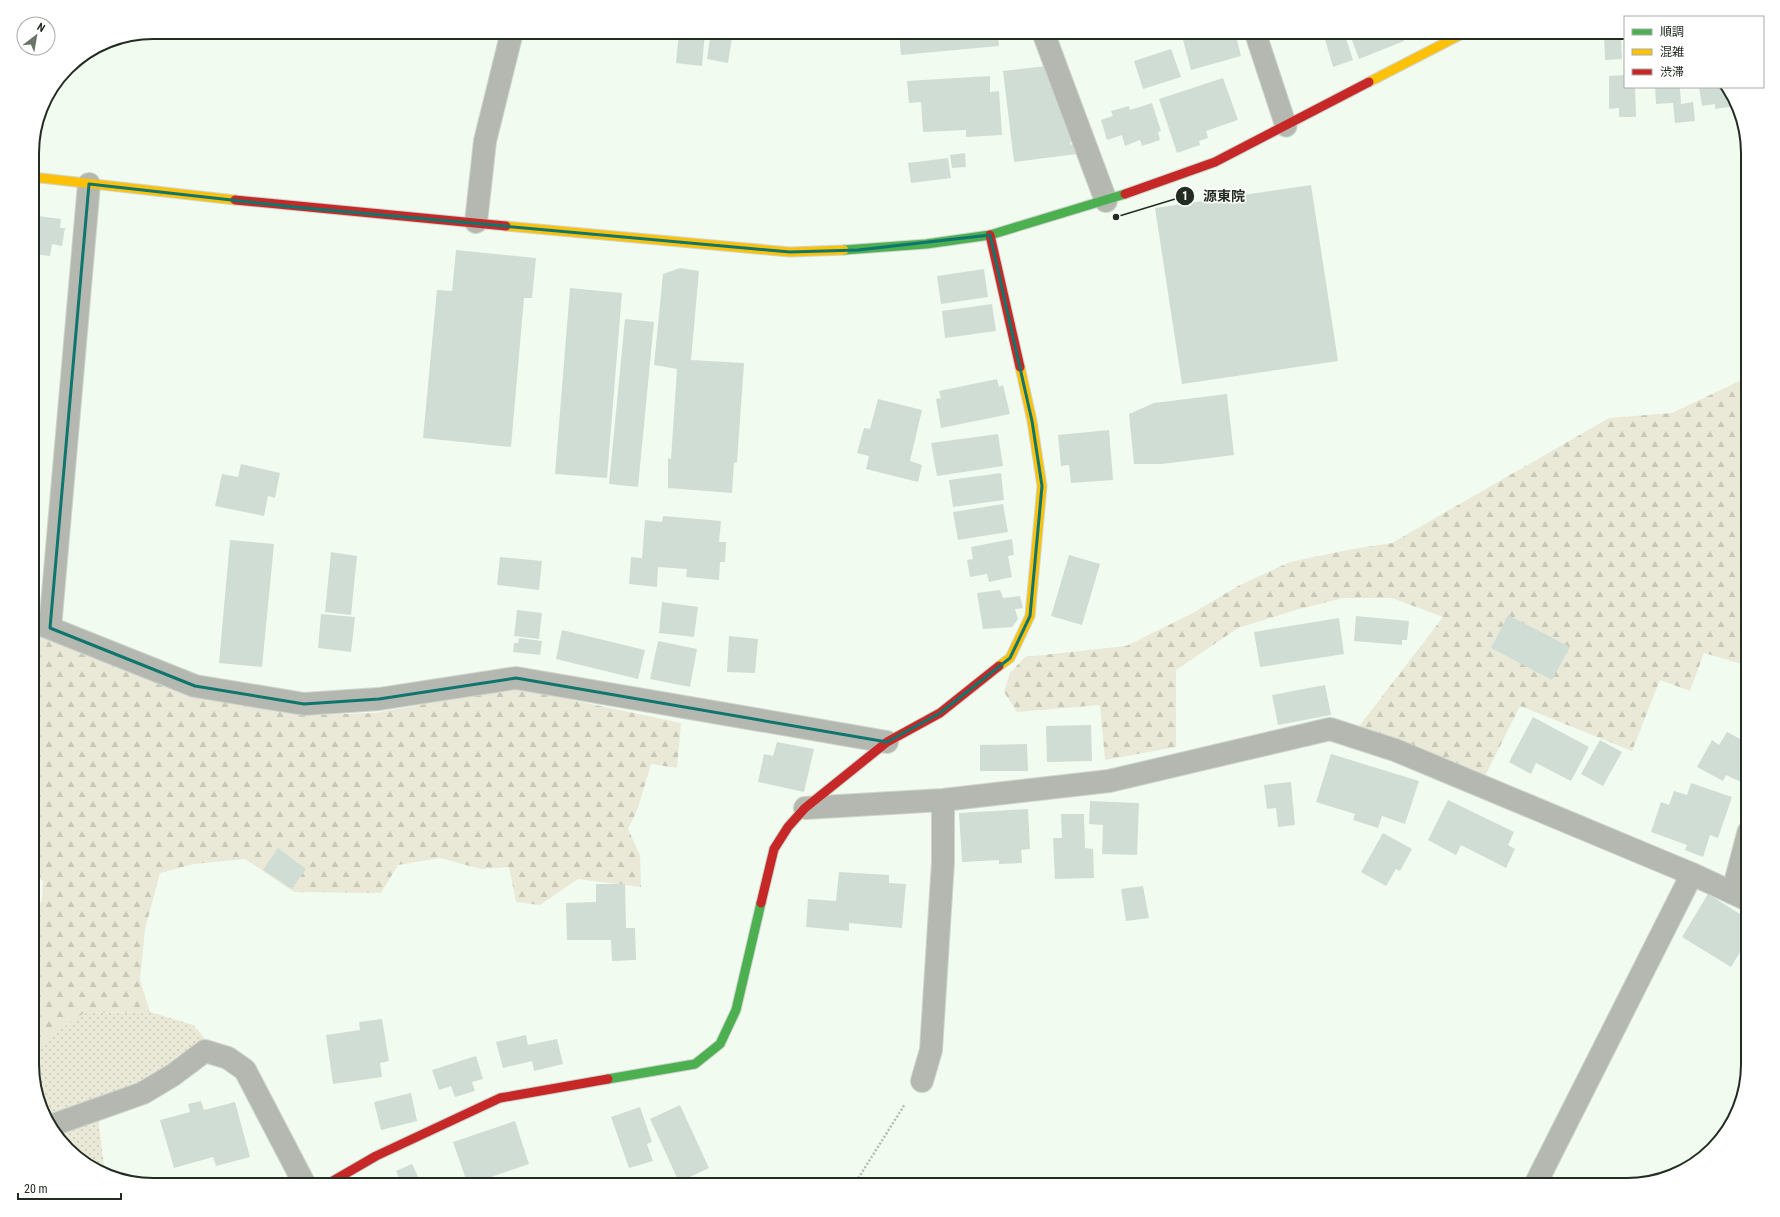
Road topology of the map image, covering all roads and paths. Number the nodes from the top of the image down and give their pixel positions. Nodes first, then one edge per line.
1 (510, 39) edge
2 (1046, 39) edge
3 (1257, 39) edge
4 (1453, 39) edge
5 (1286, 126) junction
6 (39, 178) edge
7 (90, 184) junction
8 (1106, 201) junction
9 (476, 222) junction
10 (990, 235) junction
11 (41, 625) edge
12 (887, 742) junction
13 (943, 800) junction
14 (805, 808) junction
15 (1692, 874) junction
16 (1740, 896) edge
17 (922, 1082) joint
18 (56, 1124) edge
19 (301, 1178) edge
20 (338, 1178) edge
21 (858, 1178) edge
22 (1539, 1178) edge

1 - 9 street
2 - 8 street
3 - 5 lane
4 - 5 street
5 - 8 street
6 - 7 street
7 - 9 street
7 - 11 street
8 - 10 street
9 - 10 street
10 - 12 street
11 - 12 street
12 - 14 street
13 - 14 street
13 - 15 street
13 - 17 street
14 - 20 street
15 - 16 street
15 - 22 street
17 - 21 path
18 - 19 street

